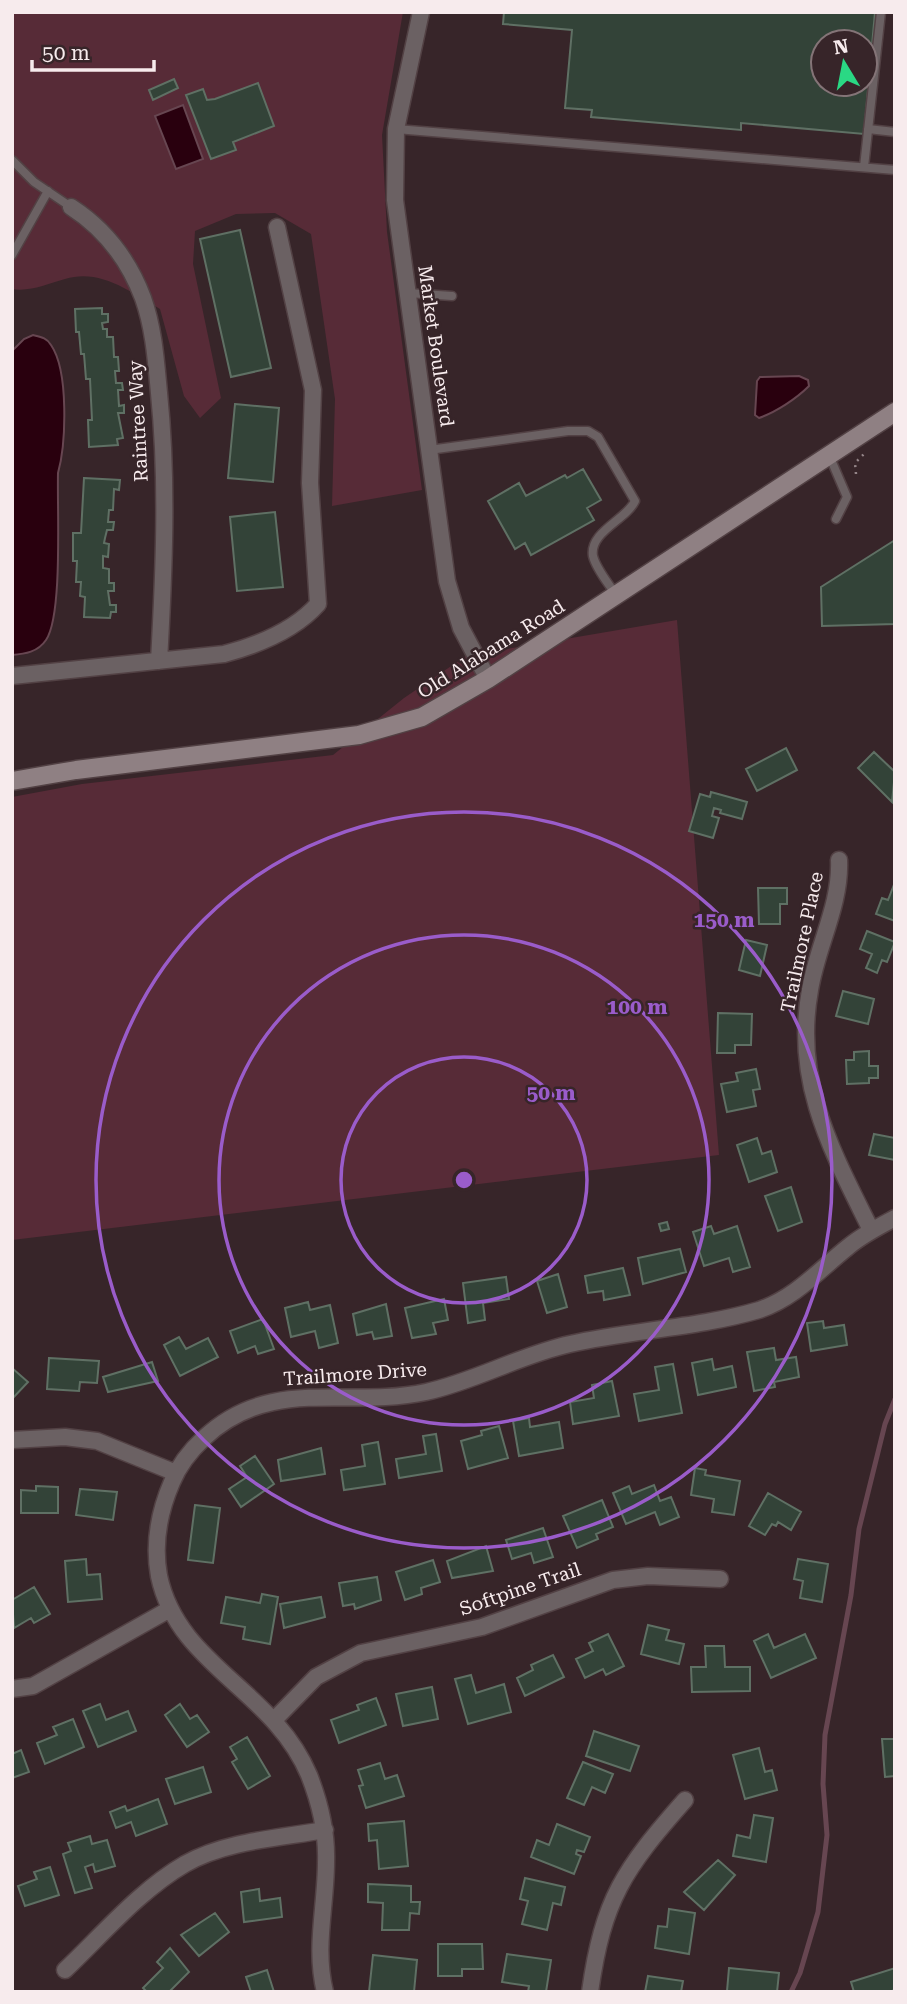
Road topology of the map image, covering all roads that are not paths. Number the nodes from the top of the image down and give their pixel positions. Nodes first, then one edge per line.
1 (421, 12) edge
2 (881, 12) edge
3 (396, 129) junction
4 (868, 129) junction
5 (895, 132) edge
6 (12, 160) edge
7 (864, 167) junction
8 (895, 170) edge
9 (48, 191) junction
10 (72, 207) joint
11 (277, 227) dead end
12 (12, 255) edge
13 (408, 293) junction
14 (452, 296) dead end
15 (895, 412) edge
16 (429, 450) junction
17 (829, 455) junction
18 (836, 519) dead end
19 (616, 595) junction
20 (159, 661) junction
21 (12, 676) edge
22 (488, 678) junction
23 (12, 781) edge
24 (839, 860) dead end
25 (895, 1218) edge
26 (871, 1230) junction
27 (12, 1440) edge
28 (176, 1473) junction
29 (720, 1579) dead end
30 (170, 1609) junction
31 (12, 1689) edge
32 (275, 1720) junction
33 (685, 1800) dead end
34 (325, 1830) junction
35 (65, 1970) dead end
36 (325, 1992) edge
37 (590, 1992) edge

1 - 3 street, Market Boulevard
2 - 4 lane
3 - 7 lane
3 - 13 street, Market Boulevard
4 - 5 lane
4 - 7 lane
6 - 9 lane
7 - 8 lane
9 - 10 lane
9 - 12 lane
10 - 20 street, Raintree Way
11 - 20 street
13 - 14 lane
13 - 16 street, Market Boulevard
15 - 17 street, Old Alabama Road
16 - 19 lane
16 - 22 street, Market Boulevard
17 - 18 lane
17 - 19 street, Old Alabama Road
19 - 22 street, Old Alabama Road
20 - 21 street
22 - 23 street, Old Alabama Road
24 - 26 street, Trailmore Place
25 - 26 street, Trailmore Drive
26 - 28 street, Trailmore Drive
27 - 28 street
28 - 30 street, Trailmore Drive
29 - 32 street, Softpine Trail
30 - 31 street
30 - 32 street, Trailmore Drive
32 - 34 street, Trailmore Drive
33 - 37 street
34 - 35 street
34 - 36 street, Trailmore Drive

